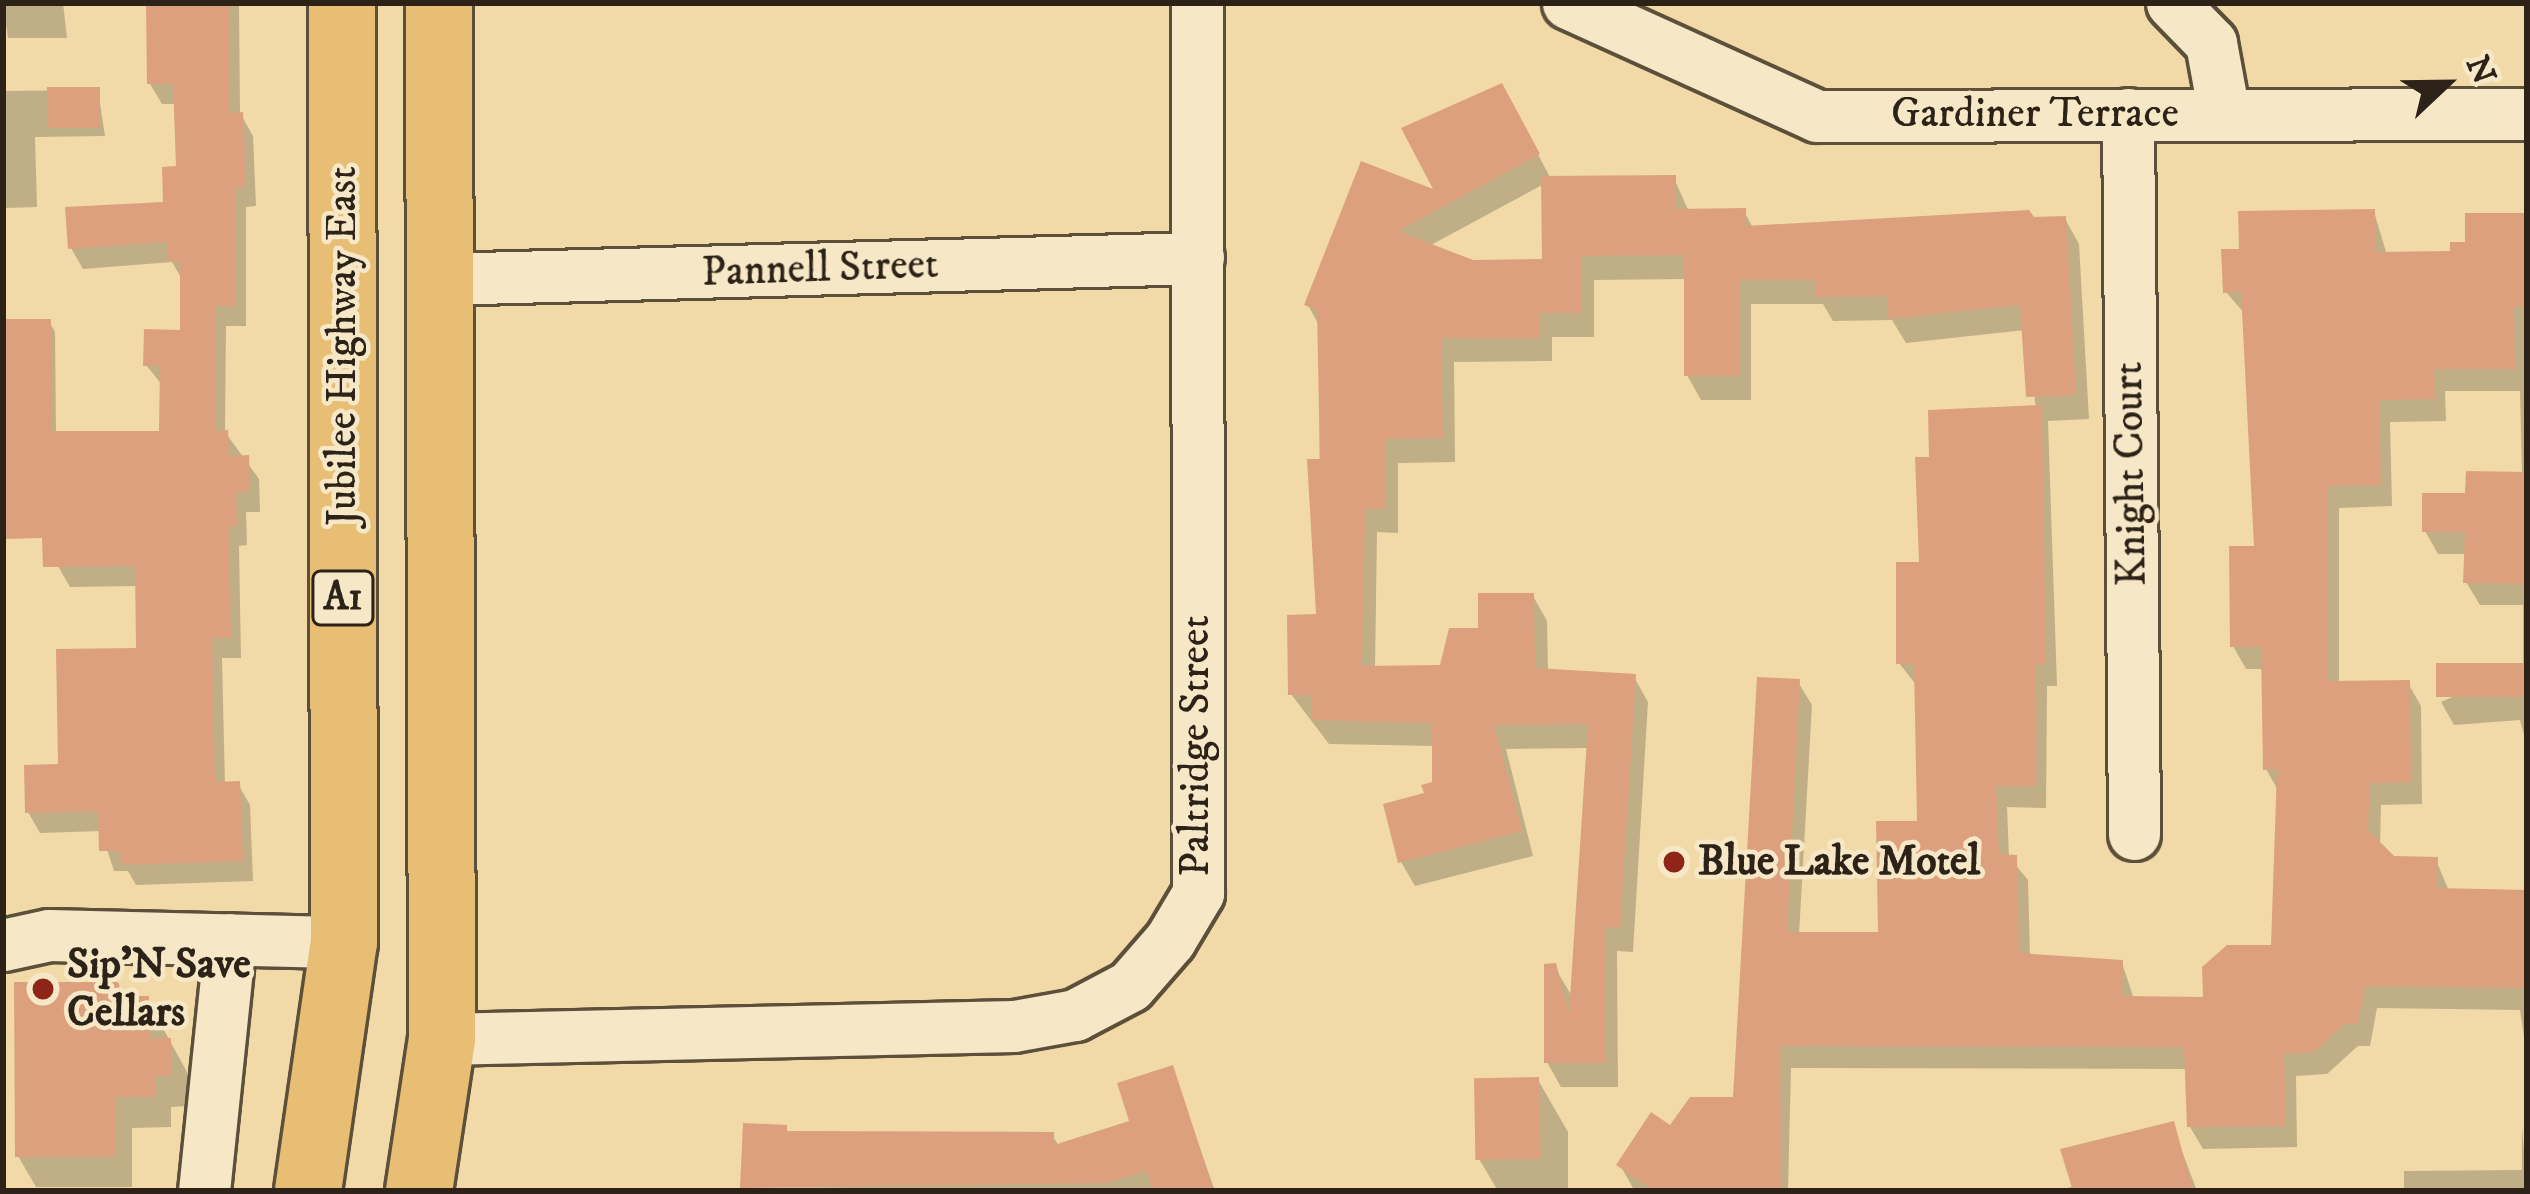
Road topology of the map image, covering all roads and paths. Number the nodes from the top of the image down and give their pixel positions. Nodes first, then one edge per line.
1 (342, 3) edge
2 (439, 3) edge
3 (1197, 3) edge
4 (1568, 3) edge
5 (2172, 3) edge
6 (2224, 114) junction
7 (2527, 114) edge
8 (2128, 115) junction
9 (1198, 258) junction
10 (442, 279) junction
11 (2134, 834) dead end
12 (230, 939) junction
13 (344, 942) junction
14 (3, 944) edge
15 (442, 1040) junction
16 (204, 1191) edge
17 (308, 1191) edge
18 (419, 1191) edge

1 - 13 highway, Jubilee Highway East / A1
2 - 10 highway
3 - 9 street, Paltridge Street
4 - 8 street, Gardiner Terrace
5 - 6 street
6 - 7 street, Gardiner Terrace
6 - 8 street, Gardiner Terrace
8 - 11 street, Knight Court
9 - 10 street, Pannell Street
9 - 15 street, Paltridge Street
10 - 15 highway
12 - 13 street
12 - 14 street
12 - 16 street
13 - 17 highway, Jubilee Highway East / A1
15 - 18 highway

